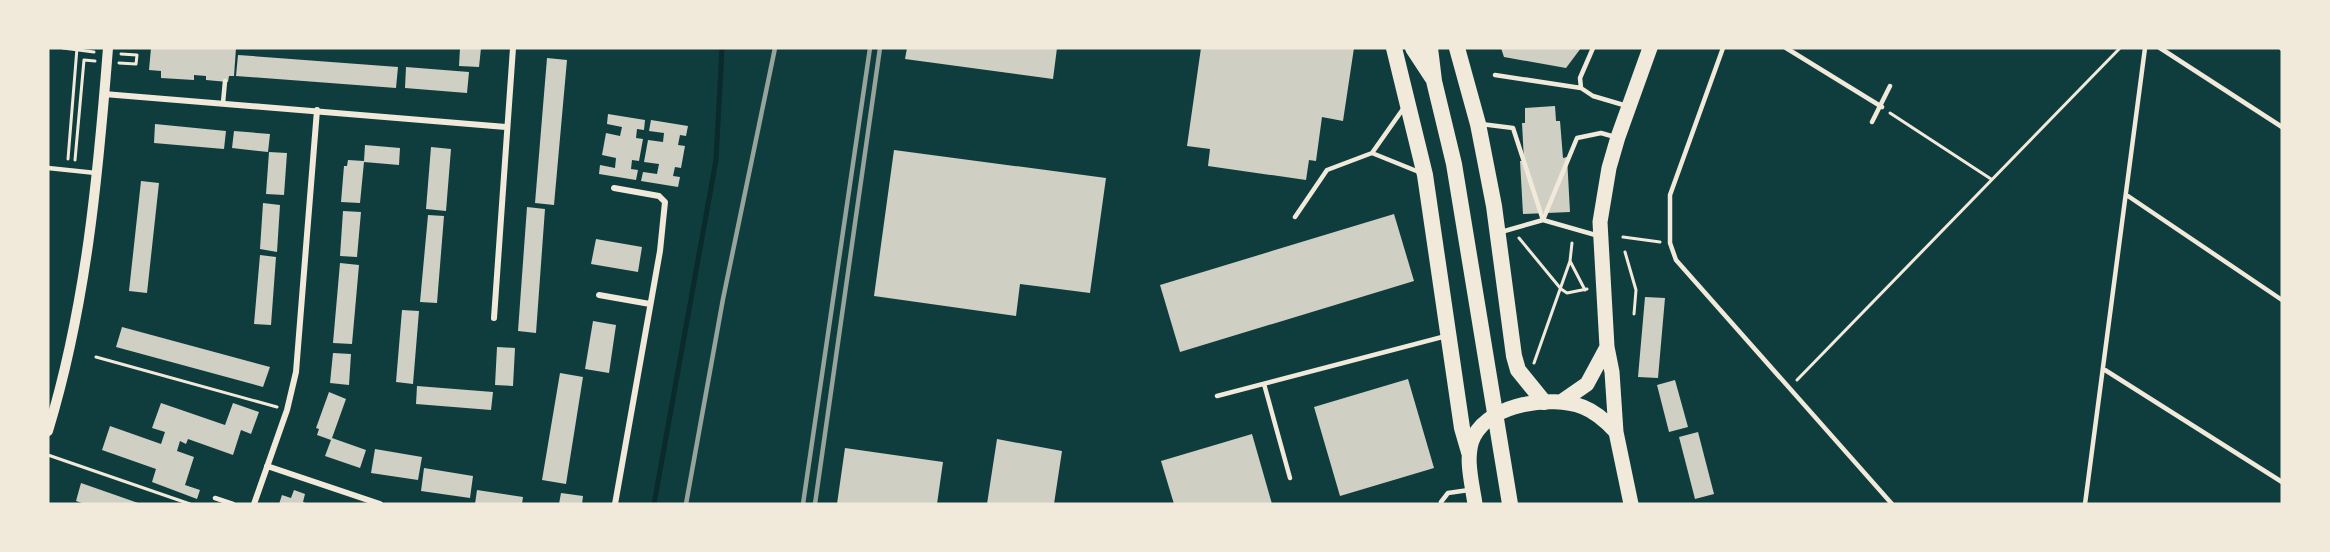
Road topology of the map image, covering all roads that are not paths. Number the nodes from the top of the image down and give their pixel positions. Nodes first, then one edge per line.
1 (513, 48) edge
2 (1394, 48) edge
3 (1413, 48) edge
4 (1430, 48) edge
5 (1457, 48) edge
6 (1593, 48) edge
7 (1650, 48) edge
8 (1723, 48) edge
9 (1786, 48) edge
10 (2145, 48) edge
11 (2160, 48) edge
12 (107, 51) edge
13 (1495, 75) dead end
14 (225, 81) dead end
15 (1434, 81) junction
16 (1890, 86) dead end
17 (1581, 88) junction
18 (104, 94) junction
19 (1407, 100) junction
20 (223, 103) junction
21 (1629, 107) junction
22 (1882, 107) junction
23 (317, 110) junction
24 (1872, 122) dead end
25 (1478, 124) junction
26 (506, 127) junction
27 (2282, 127) edge
28 (1618, 137) junction
29 (1371, 153) junction
30 (48, 168) edge
31 (97, 173) junction
32 (1425, 175) junction
33 (614, 188) dead end
34 (2128, 196) junction
35 (1295, 217) dead end
36 (1544, 220) junction
37 (1498, 233) junction
38 (1600, 237) junction
39 (598, 295) dead end
40 (2282, 300) edge
41 (650, 304) junction
42 (494, 318) dead end
43 (1449, 336) junction
44 (1607, 347) junction
45 (2105, 370) junction
46 (1264, 384) junction
47 (54, 393) edge
48 (1217, 396) dead end
49 (1552, 402) junction
50 (48, 431) edge
51 (1616, 432) junction
52 (1469, 452) junction
53 (267, 466) junction
54 (1290, 478) dead end
55 (2282, 482) edge
56 (1474, 497) edge
57 (215, 498) dead end
58 (1441, 502) dead end
59 (233, 504) edge
60 (254, 504) edge
61 (380, 504) edge
62 (615, 504) edge
63 (1510, 504) edge
64 (1631, 504) edge
65 (1892, 504) edge
66 (2085, 504) edge

1 - 26 street
2 - 19 highway
3 - 15 highway
4 - 15 highway
5 - 25 highway
6 - 17 lane
7 - 21 main road
8 - 65 lane
9 - 22 lane
10 - 34 lane
11 - 27 lane
12 - 18 street
13 - 17 lane
14 - 20 lane
15 - 63 highway
16 - 22 lane
17 - 21 lane
18 - 20 street
18 - 31 street
19 - 29 lane
19 - 32 highway
20 - 23 street
21 - 28 main road
22 - 24 lane
23 - 26 street
23 - 53 street
25 - 36 lane
25 - 37 highway
26 - 42 street
28 - 36 lane
28 - 38 main road
29 - 32 lane
29 - 35 lane
30 - 31 lane
31 - 47 street
32 - 43 highway
33 - 41 street
34 - 40 lane
34 - 45 lane
36 - 37 lane
36 - 38 lane
37 - 49 highway
38 - 44 main road
39 - 41 street
41 - 62 street
43 - 46 lane
43 - 52 highway
44 - 49 main road
44 - 51 main road
45 - 55 lane
45 - 66 lane
46 - 48 lane
46 - 54 lane
47 - 50 street
49 - 51 main road
49 - 52 main road
51 - 64 main road
52 - 56 main road
53 - 60 street
53 - 61 street
56 - 58 lane
57 - 59 lane

